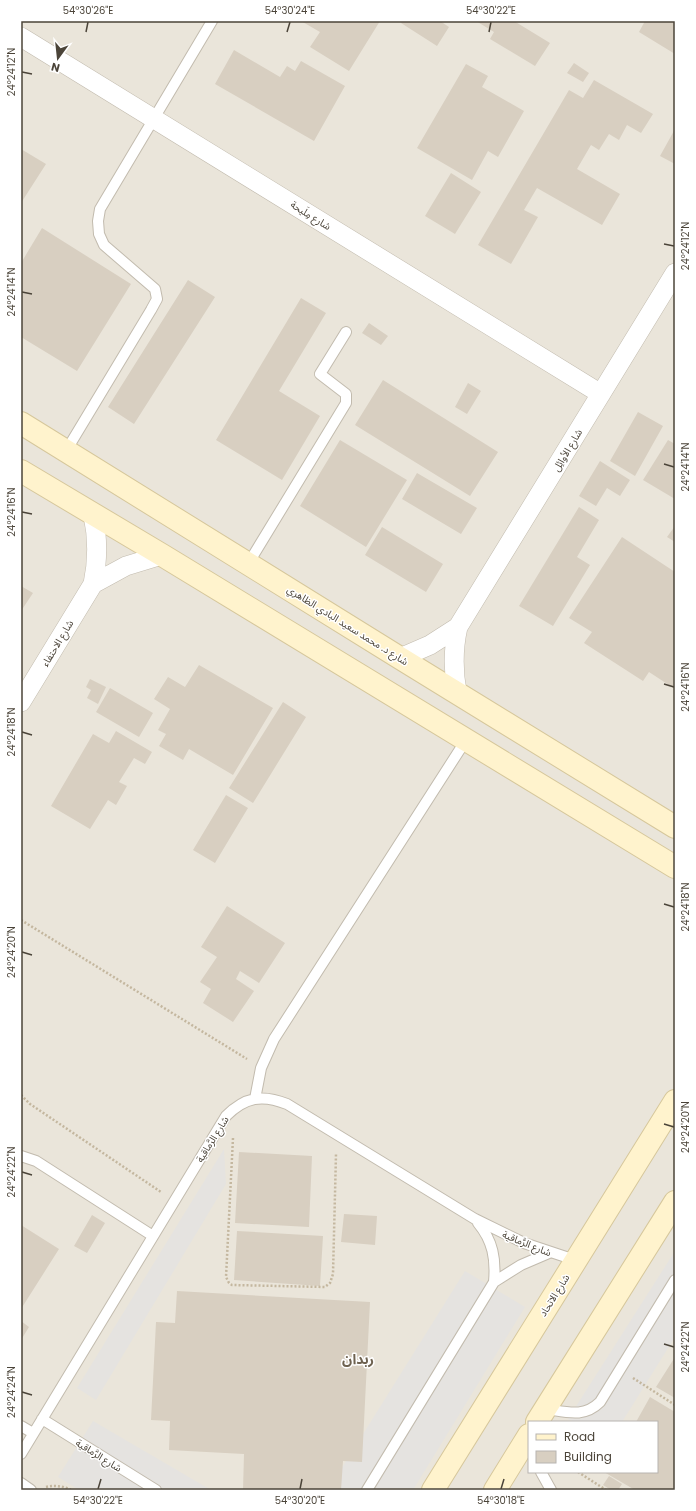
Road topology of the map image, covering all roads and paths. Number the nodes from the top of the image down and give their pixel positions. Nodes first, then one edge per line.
1 (212, 21) edge
2 (21, 37) edge
3 (155, 119) junction
4 (675, 273) edge
5 (346, 332) dead end
6 (601, 394) junction
7 (23, 429) edge
8 (66, 451) junction
9 (21, 471) edge
10 (93, 515) junction
11 (162, 555) junction
12 (248, 564) junction
13 (93, 584) junction
14 (458, 627) junction
15 (400, 658) junction
16 (457, 692) junction
17 (21, 702) edge
18 (466, 740) junction
19 (675, 827) edge
20 (673, 868) edge
21 (21, 920) edge
22 (262, 1068) junction
23 (21, 1095) edge
24 (255, 1099) junction
25 (675, 1101) edge
26 (234, 1108) junction
27 (337, 1135) junction
28 (21, 1156) edge
29 (174, 1201) junction
30 (675, 1202) edge
31 (475, 1219) junction
32 (153, 1236) junction
33 (549, 1253) junction
34 (575, 1260) junction
35 (675, 1280) edge
36 (494, 1282) junction
37 (620, 1370) junction
38 (675, 1405) edge
39 (541, 1415) edge
40 (42, 1419) junction
41 (21, 1426) edge
42 (33, 1433) junction
43 (528, 1442) edge
44 (21, 1454) edge
45 (542, 1473) edge
46 (580, 1473) edge
47 (21, 1483) edge
48 (43, 1488) dead end
49 (31, 1490) edge
50 (71, 1490) edge
51 (156, 1490) edge
52 (367, 1490) edge
53 (433, 1490) edge
54 (495, 1490) edge
55 (551, 1490) edge
56 (606, 1490) edge

1 - 3 lane
2 - 3 street, شارع مِلَيحة
3 - 6 street, شارع مِلَيحة
3 - 8 lane
4 - 6 street, شارع الأوائِل
5 - 12 lane
6 - 14 street, شارع الأوائِل
7 - 8 street, شارع د. محمد سعيد البادي الظاهري
8 - 12 street, شارع د. محمد سعيد البادي الظاهري
9 - 10 street
10 - 11 street
10 - 13 street, شارع الاحتفاء
11 - 13 street, شارع الاحتفاء
11 - 18 street
12 - 15 street, شارع د. محمد سعيد البادي الظاهري
13 - 17 street, شارع الاحتفاء
14 - 15 street, شارع الأوائِل
14 - 16 street, شارع الأوائِل
15 - 16 street, شارع د. محمد سعيد البادي الظاهري
16 - 19 street, شارع د. محمد سعيد البادي الظاهري
18 - 20 street
18 - 22 lane
21 - 22 path
22 - 24 lane
23 - 29 path
24 - 26 lane, شارع الرَّماقية
24 - 27 lane, شارع الرَّماقية
25 - 34 street, شارع الاتحاد
26 - 27 path
26 - 29 lane, شارع الرَّماقية
27 - 31 lane, شارع الرَّماقية
28 - 32 lane
29 - 32 lane, شارع الرَّماقية
30 - 39 street
31 - 33 lane, شارع الرَّماقية
31 - 36 lane
32 - 40 lane, شارع الرَّماقية
33 - 34 lane, شارع الرَّماقية
33 - 36 lane
34 - 53 street, شارع الاتحاد
35 - 37 lane
36 - 52 lane
37 - 38 path
37 - 39 lane
40 - 42 lane, شارع الرَّماقية
40 - 51 lane, شارع الرَّماقية
41 - 42 lane
42 - 44 lane, شارع الرَّماقية
43 - 54 street
45 - 55 lane
46 - 56 path
47 - 49 lane
48 - 50 path

